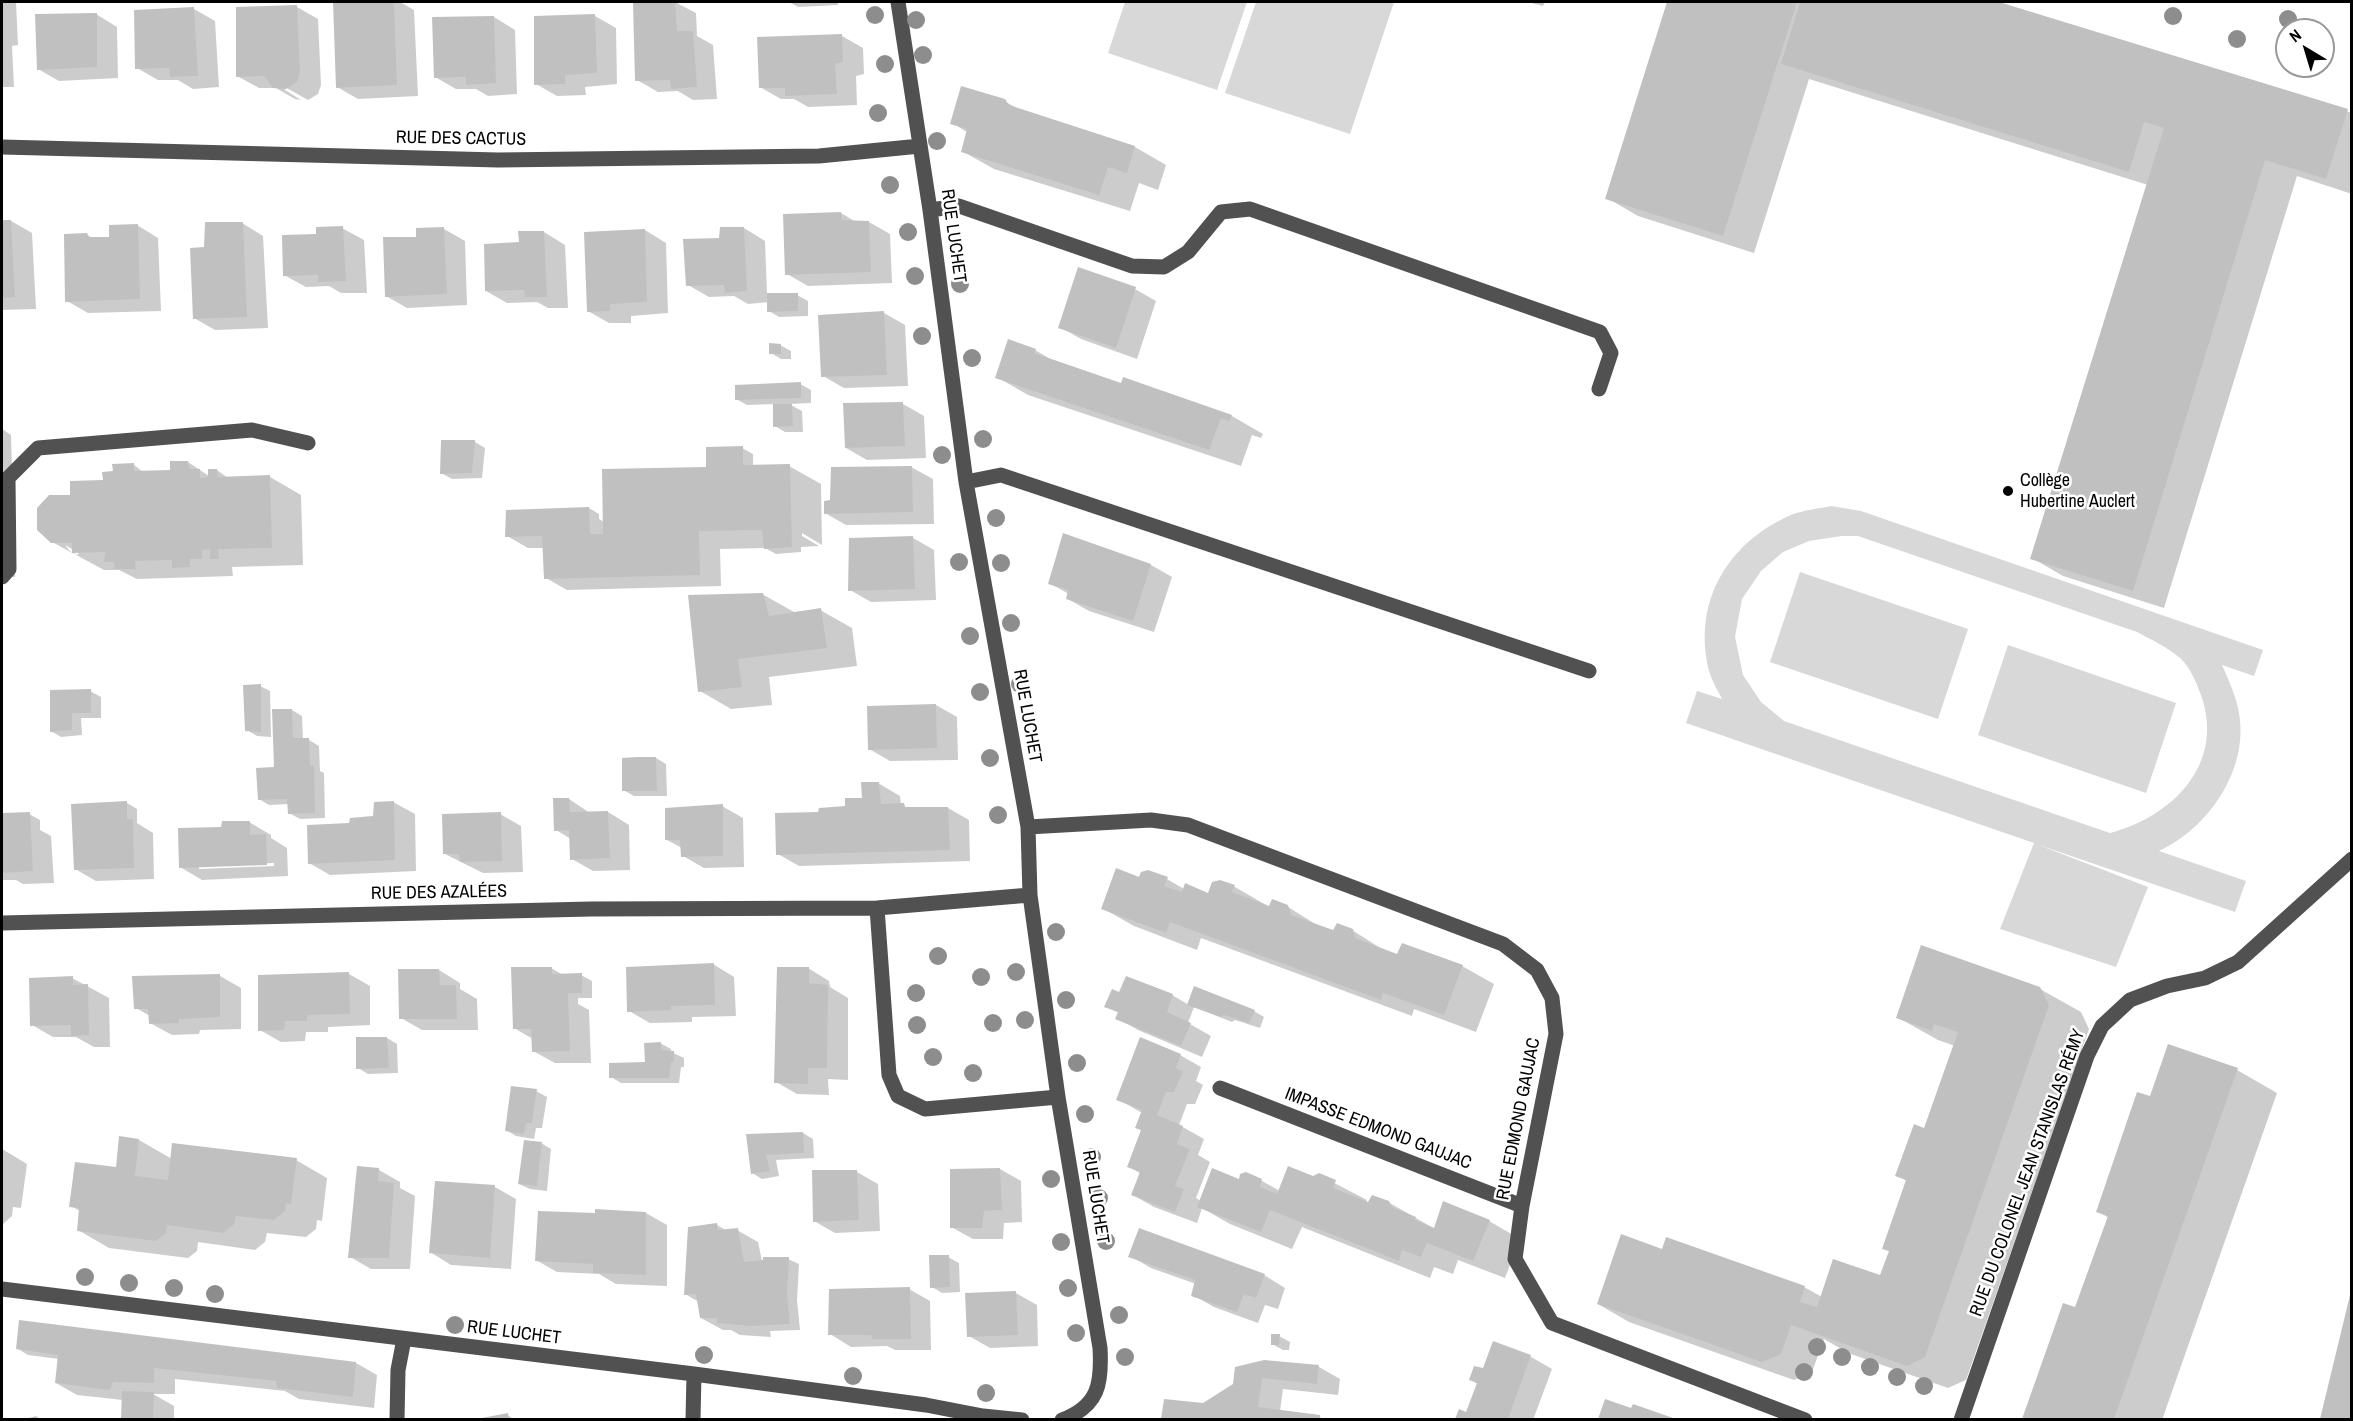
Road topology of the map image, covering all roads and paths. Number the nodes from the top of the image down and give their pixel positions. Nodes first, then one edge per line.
1 (898, 2) edge
2 (920, 146) junction
3 (2, 147) edge
4 (930, 210) junction
5 (1599, 390) dead end
6 (308, 442) dead end
7 (966, 482) junction
8 (2, 577) edge
9 (1589, 671) dead end
10 (1028, 827) junction
11 (2352, 859) edge
12 (1030, 895) junction
13 (877, 908) junction
14 (2, 923) edge
15 (1220, 1088) dead end
16 (1058, 1097) junction
17 (1522, 1206) junction
18 (2, 1288) edge
19 (404, 1339) junction
20 (694, 1374) junction
21 (397, 1419) edge
22 (693, 1419) edge
23 (1022, 1419) edge
24 (1062, 1419) edge
25 (1805, 1419) edge
26 (1961, 1419) edge

1 - 2 street, RUE LUCHET
2 - 3 street, RUE DES CACTUS
2 - 4 street, RUE LUCHET
4 - 5 street
4 - 7 street, RUE LUCHET
6 - 8 street
7 - 9 street
7 - 10 street, RUE LUCHET
10 - 12 street, RUE LUCHET
10 - 17 street, RUE EDMOND GAUJAC
11 - 26 street, RUE DU COLONEL JEAN STANISLAS RÉMY
12 - 13 street, RUE DES AZALÉES
12 - 16 street, RUE LUCHET
13 - 14 street, RUE DES AZALÉES
13 - 16 street
15 - 17 street, IMPASSE EDMOND GAUJAC
16 - 24 street, RUE LUCHET
17 - 25 street, RUE EDMOND GAUJAC
18 - 19 street, RUE LUCHET
19 - 20 street, RUE LUCHET
19 - 21 street
20 - 22 street
20 - 23 street, RUE LUCHET

